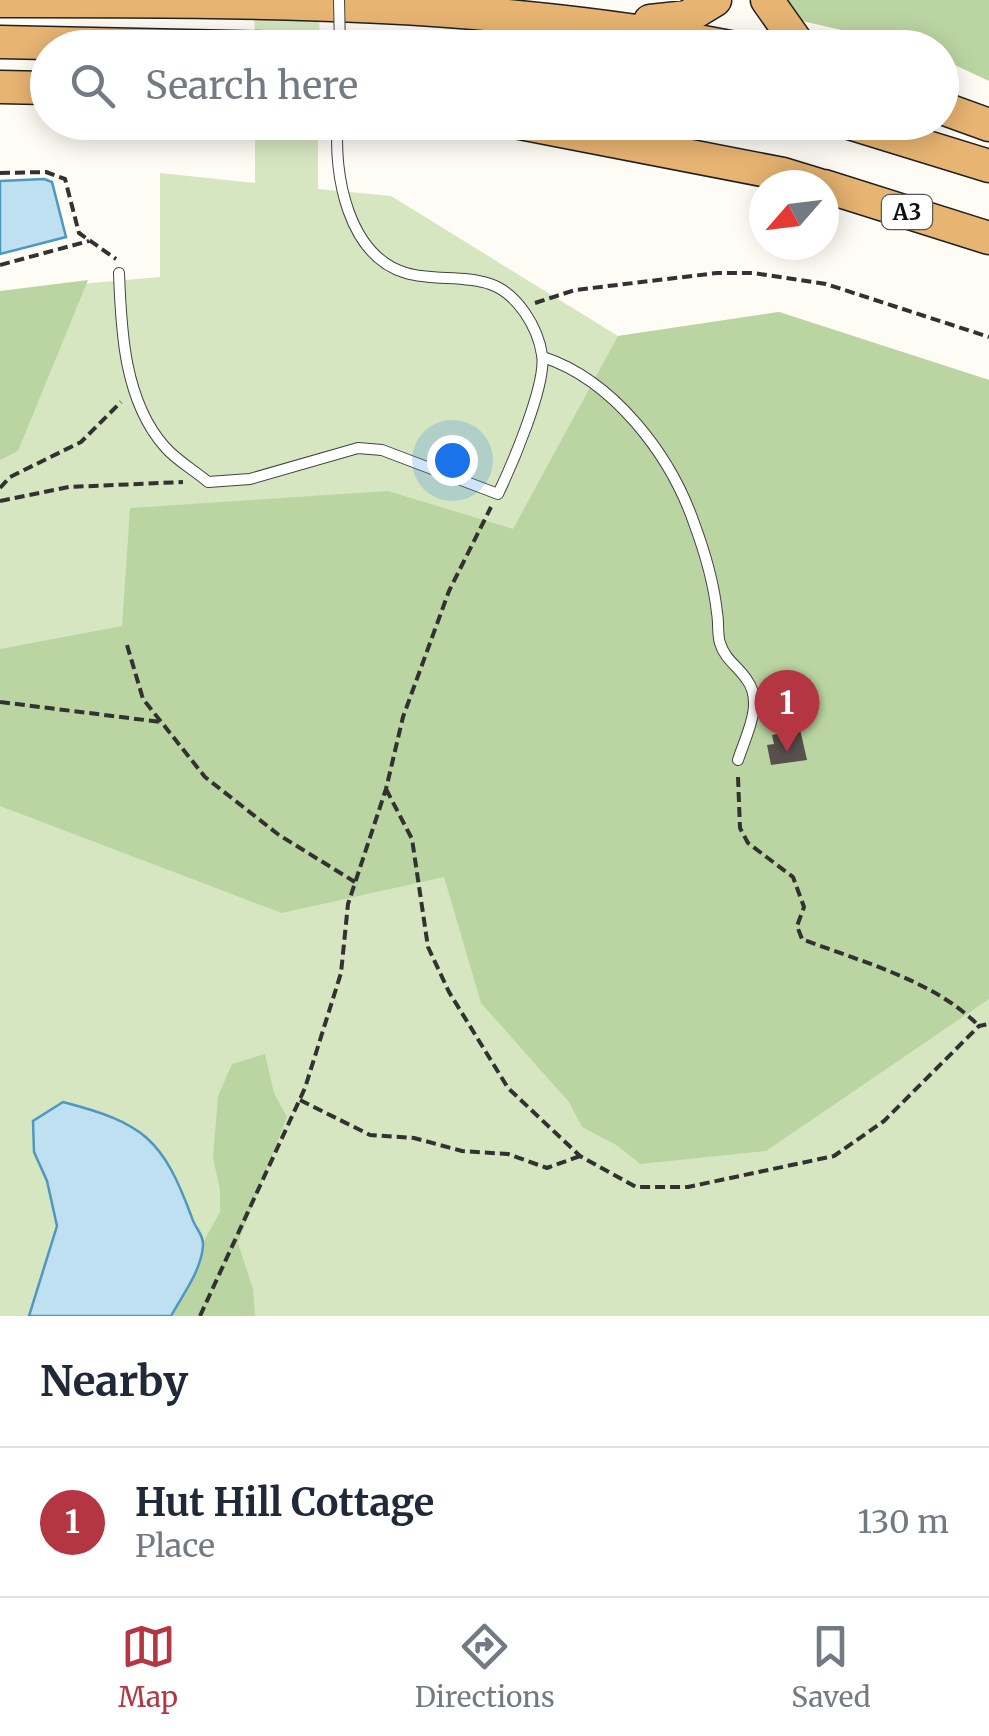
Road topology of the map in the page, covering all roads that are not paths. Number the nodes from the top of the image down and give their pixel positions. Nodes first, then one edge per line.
1 (339, 0) edge
2 (715, 0) edge
3 (767, 0) edge
4 (0, 1) edge
5 (606, 26) junction
6 (340, 30) edge
7 (629, 30) edge
8 (788, 30) edge
9 (0, 42) edge
10 (30, 43) edge
11 (0, 87) edge
12 (30, 88) edge
13 (959, 114) edge
14 (989, 125) edge
15 (337, 140) edge
16 (608, 140) edge
17 (904, 140) edge
18 (989, 166) edge
19 (762, 170) edge
20 (839, 191) edge
21 (989, 238) edge
22 (120, 273) road end
23 (543, 357) junction
24 (738, 760) road end

1 - 6 lane, bridge
2 - 5 highway
3 - 8 highway
4 - 5 highway
5 - 7 highway
9 - 10 highway
11 - 12 highway
13 - 14 highway
15 - 23 lane
16 - 19 highway, A3
17 - 18 highway
20 - 21 highway, A3
22 - 23 lane
23 - 24 lane

